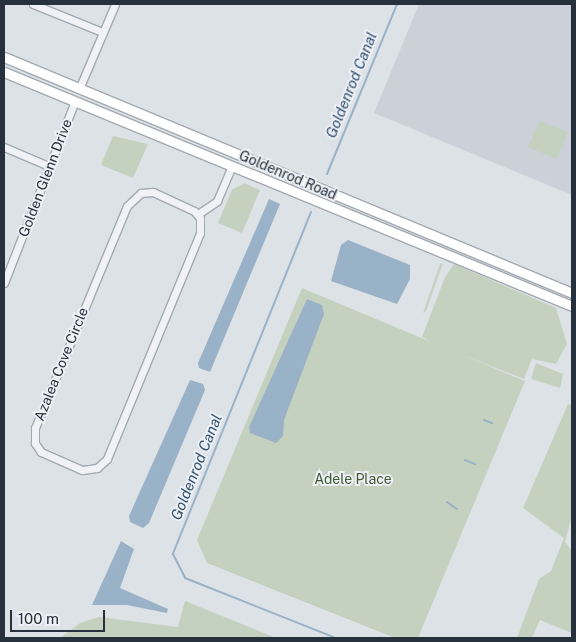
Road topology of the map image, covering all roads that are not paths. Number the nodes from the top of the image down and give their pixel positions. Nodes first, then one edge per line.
1 (33, 4) edge
2 (115, 4) edge
3 (102, 32) junction
4 (4, 58) edge
5 (4, 72) edge
6 (80, 89) junction
7 (74, 101) junction
8 (4, 147) edge
9 (236, 153) junction
10 (215, 159) junction
11 (258, 163) junction
12 (232, 166) junction
13 (51, 167) junction
14 (198, 214) junction
15 (450, 241) junction
16 (431, 248) junction
17 (4, 283) edge
18 (572, 293) edge
19 (572, 306) edge

1 - 3 street
2 - 3 street
3 - 6 street
4 - 6 main road, Goldenrod Road
5 - 7 main road, Goldenrod Road
6 - 9 main road, Goldenrod Road
7 - 10 main road, Goldenrod Road
7 - 13 street, Golden Glenn Drive
8 - 13 street
9 - 10 main road
9 - 11 main road, Goldenrod Road
10 - 12 main road, Goldenrod Road
11 - 12 main road
11 - 15 main road, Goldenrod Road
12 - 14 street
12 - 16 main road, Goldenrod Road
13 - 17 street, Golden Glenn Drive
14 - 14 street, Azalea Cove Circle
15 - 16 main road
15 - 18 main road, Goldenrod Road
16 - 19 main road, Goldenrod Road

